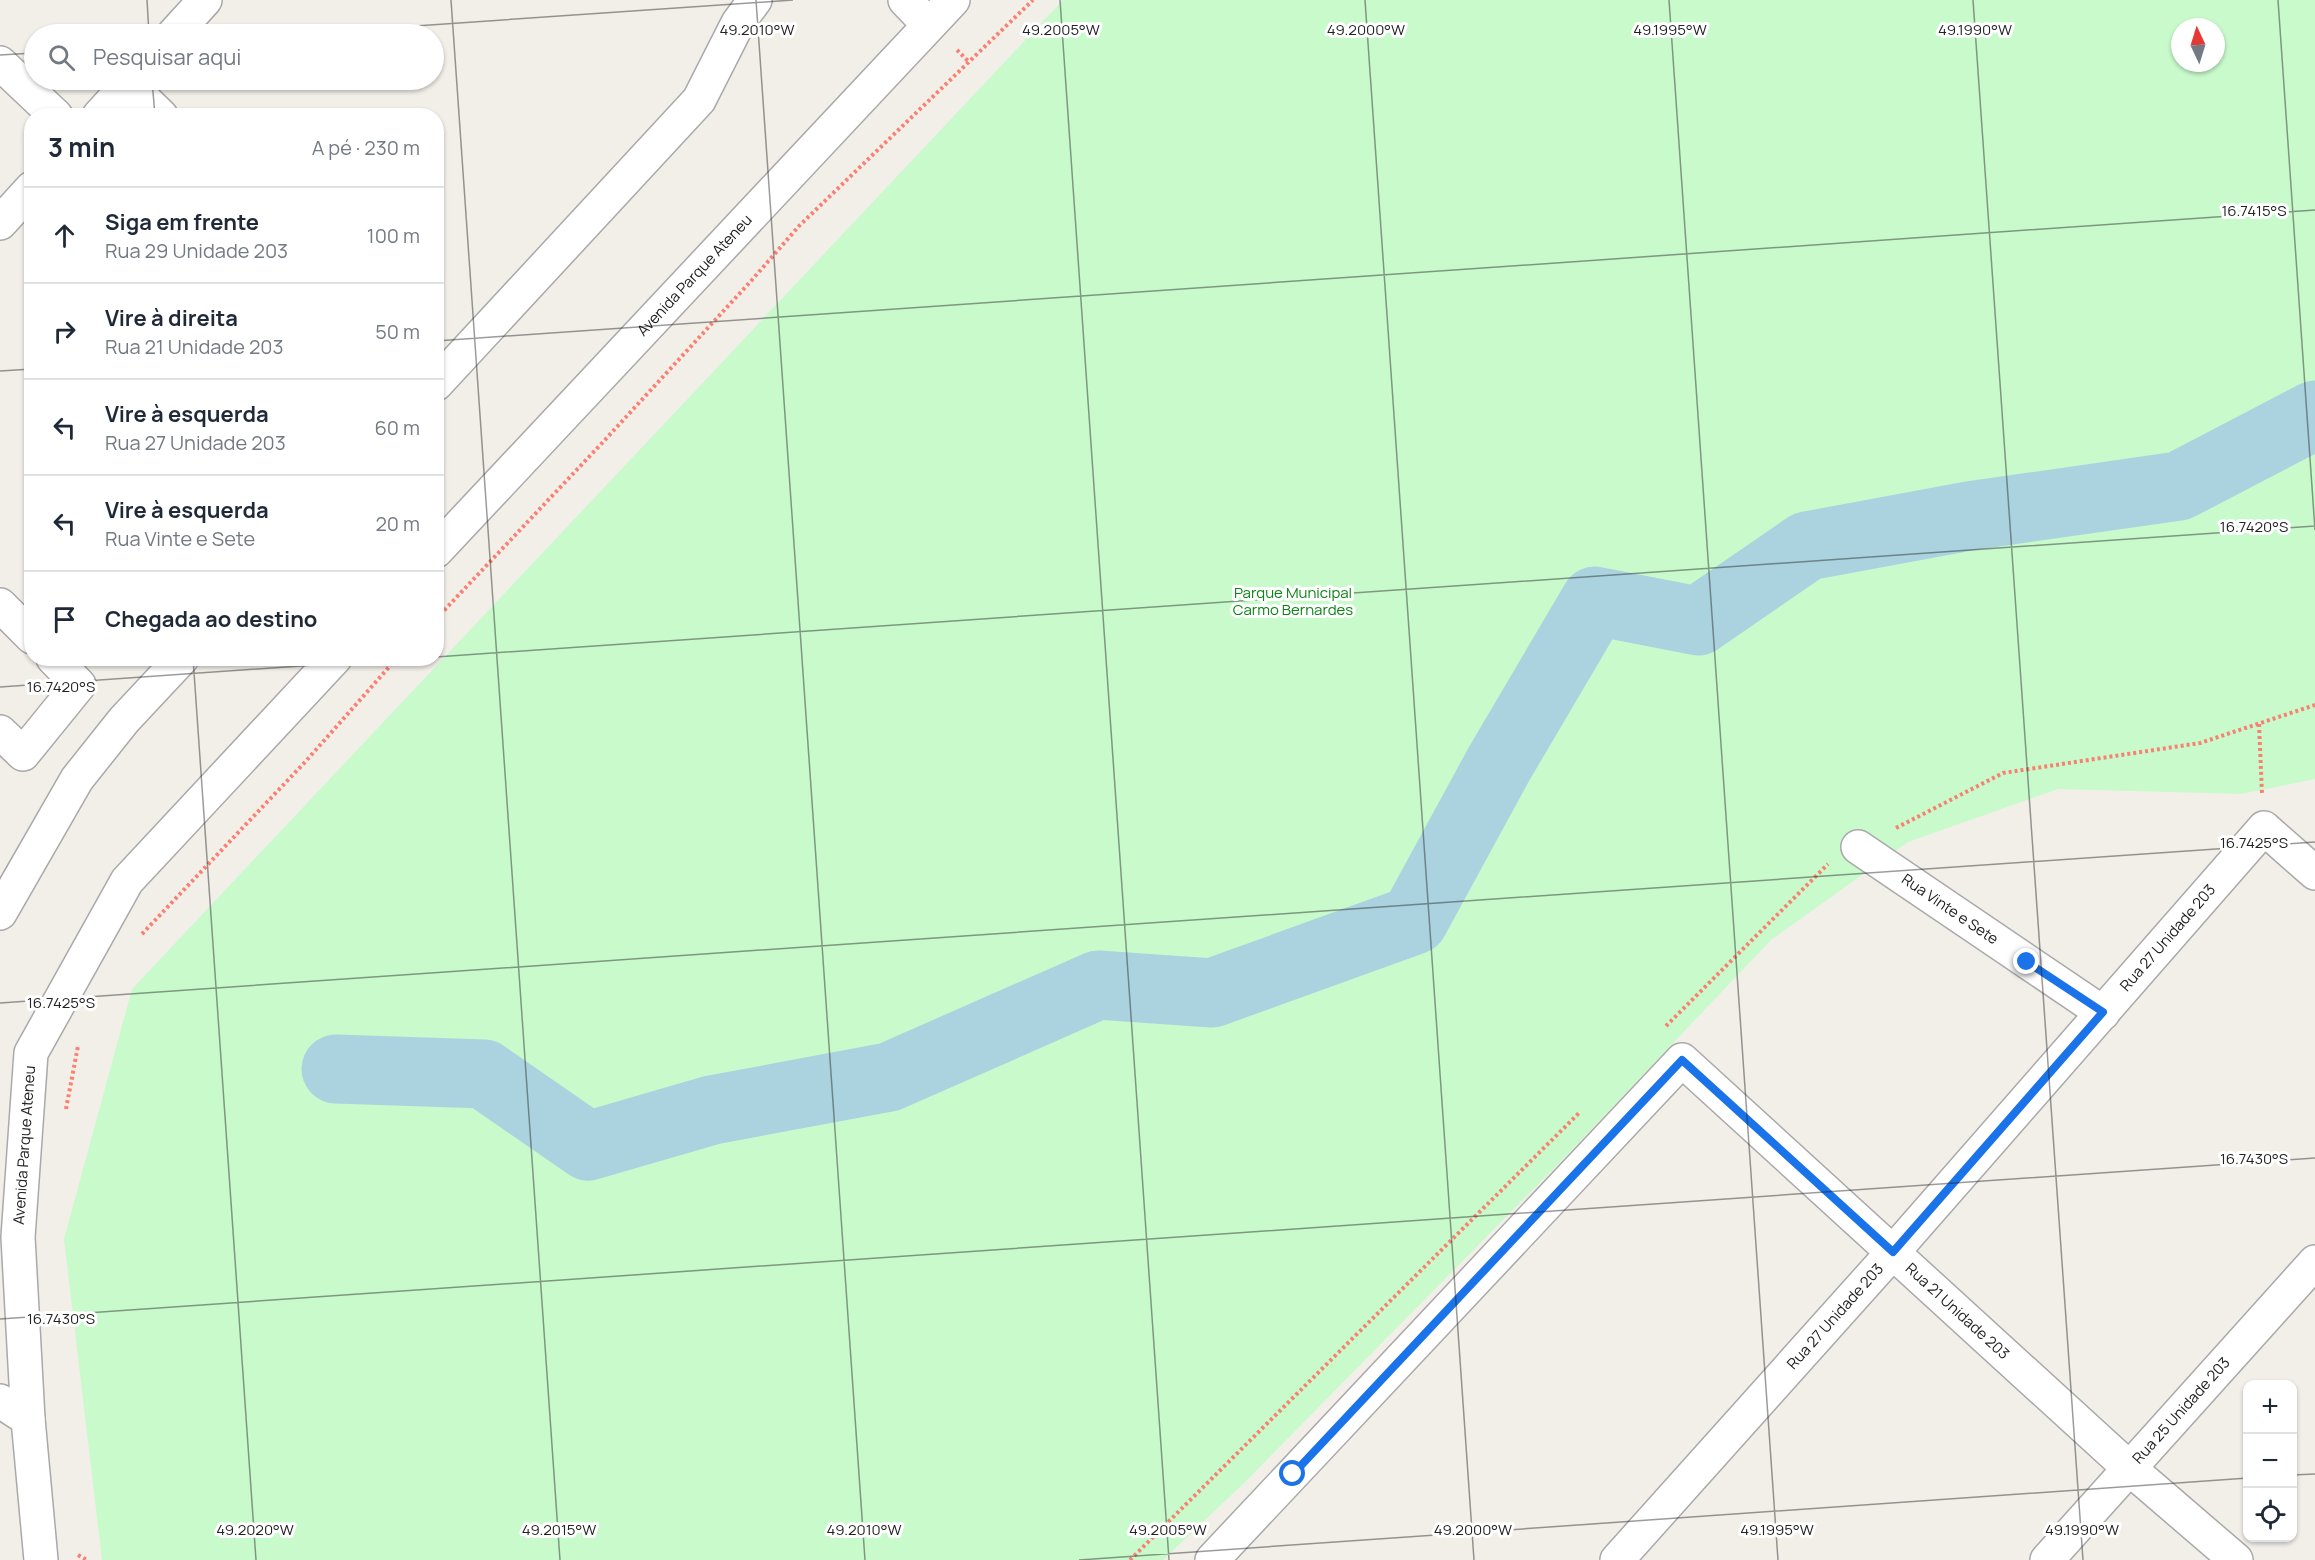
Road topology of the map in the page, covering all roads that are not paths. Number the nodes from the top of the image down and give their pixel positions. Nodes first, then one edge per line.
1 (205, 0) edge
2 (755, 0) edge
3 (905, 0) edge
4 (953, 0) edge
5 (183, 24) edge
6 (929, 25) junction
7 (0, 63) edge
8 (24, 86) edge
9 (29, 90) edge
10 (123, 90) edge
11 (137, 90) edge
12 (48, 108) edge
13 (106, 108) edge
14 (154, 108) edge
15 (24, 197) edge
16 (0, 223) edge
17 (444, 372) edge
18 (444, 541) edge
19 (0, 605) edge
20 (24, 629) edge
21 (61, 666) edge
22 (175, 666) edge
23 (328, 666) edge
24 (0, 732) edge
25 (1858, 847) dead end
26 (2315, 873) edge
27 (0, 913) edge
28 (2103, 1012) junction
29 (1893, 1252) junction
30 (2315, 1262) edge
31 (0, 1401) edge
32 (28, 1419) junction
33 (2129, 1468) junction
34 (41, 1560) edge
35 (1212, 1560) edge
36 (1617, 1560) edge
37 (2047, 1560) edge
38 (2236, 1560) edge

1 - 5 street
2 - 17 street
3 - 6 street
4 - 6 street, Avenida Parque Ateneu
6 - 18 street, Avenida Parque Ateneu
7 - 8 street
9 - 12 street
10 - 13 street
11 - 14 street
15 - 16 street
19 - 20 street
21 - 24 street
22 - 27 street
23 - 32 street, Avenida Parque Ateneu
25 - 28 street, Rua Vinte e Sete
26 - 28 street, Rua 27 Unidade 203
28 - 29 street, Rua 27 Unidade 203
29 - 33 street, Rua 21 Unidade 203
29 - 35 street, Rua 21 Unidade 203
29 - 36 street, Rua 27 Unidade 203
30 - 33 street, Rua 25 Unidade 203
31 - 32 street
32 - 34 street, Avenida Parque Ateneu
33 - 37 street, Rua 25 Unidade 203
33 - 38 street, Rua 21 Unidade 203

